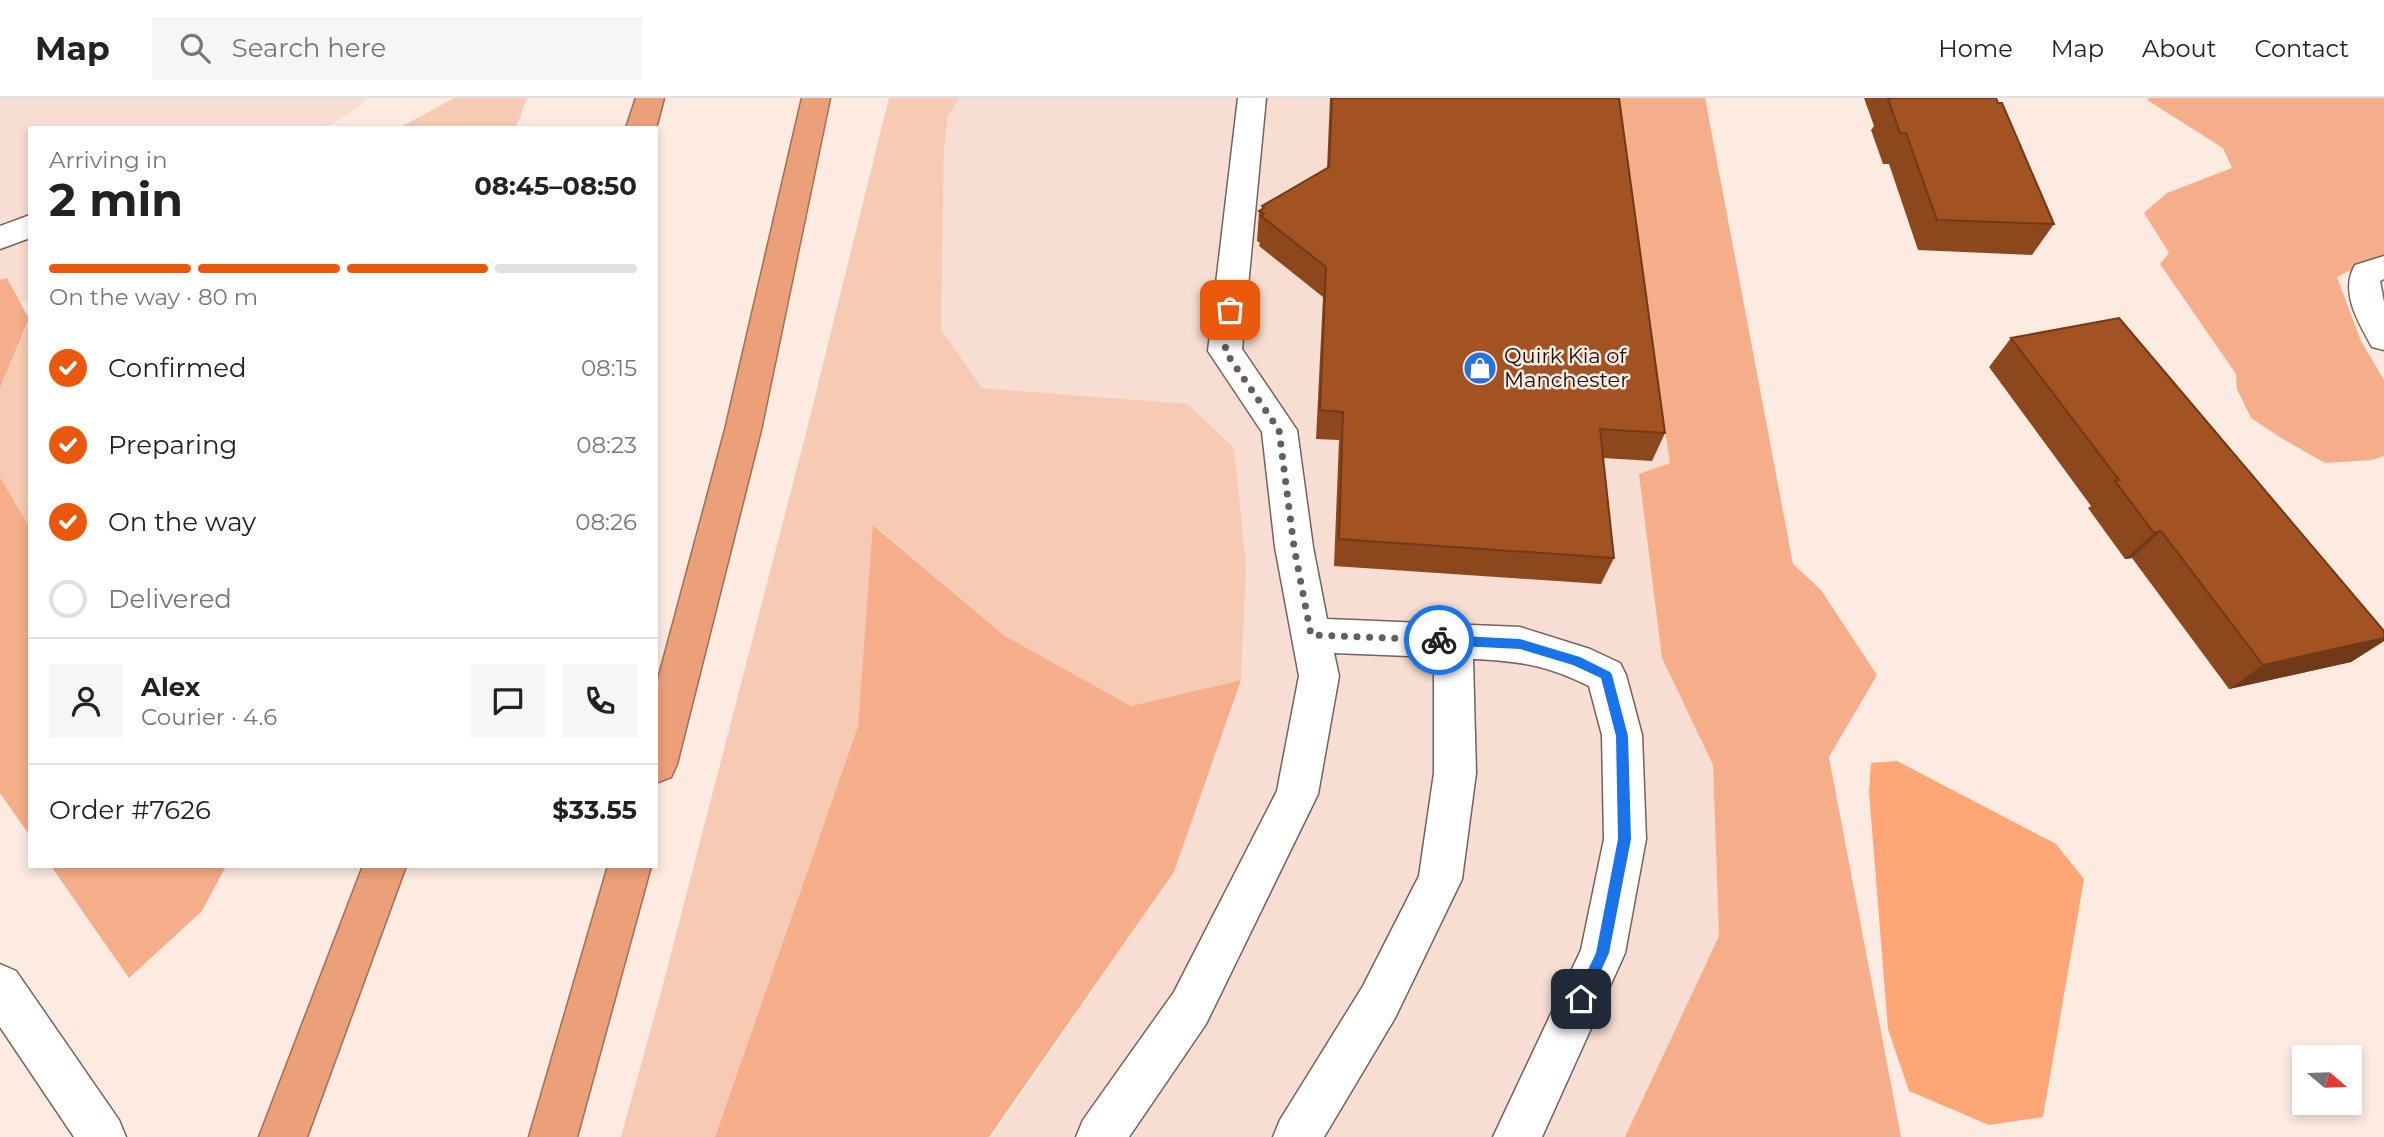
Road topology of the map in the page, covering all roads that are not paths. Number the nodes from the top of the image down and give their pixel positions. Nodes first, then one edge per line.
1 (650, 98) edge
2 (816, 98) edge
3 (842, 98) edge
4 (1252, 98) edge
5 (642, 126) edge
6 (28, 227) edge
7 (0, 238) edge
8 (2384, 267) edge
9 (2384, 338) edge
10 (743, 430) junction
11 (1311, 635) junction
12 (1453, 641) junction
13 (658, 756) edge
14 (383, 868) edge
15 (629, 868) edge
16 (0, 987) edge
17 (102, 1137) edge
18 (283, 1137) edge
19 (553, 1137) edge
20 (1100, 1137) edge
21 (1297, 1137) edge
22 (1517, 1137) edge

1 - 5 highway
2 - 10 highway
3 - 10 highway
4 - 11 street
6 - 7 street
8 - 9 street
10 - 13 highway
11 - 12 street
11 - 20 street
12 - 21 street
12 - 22 street
14 - 18 highway
15 - 19 highway
16 - 17 street

